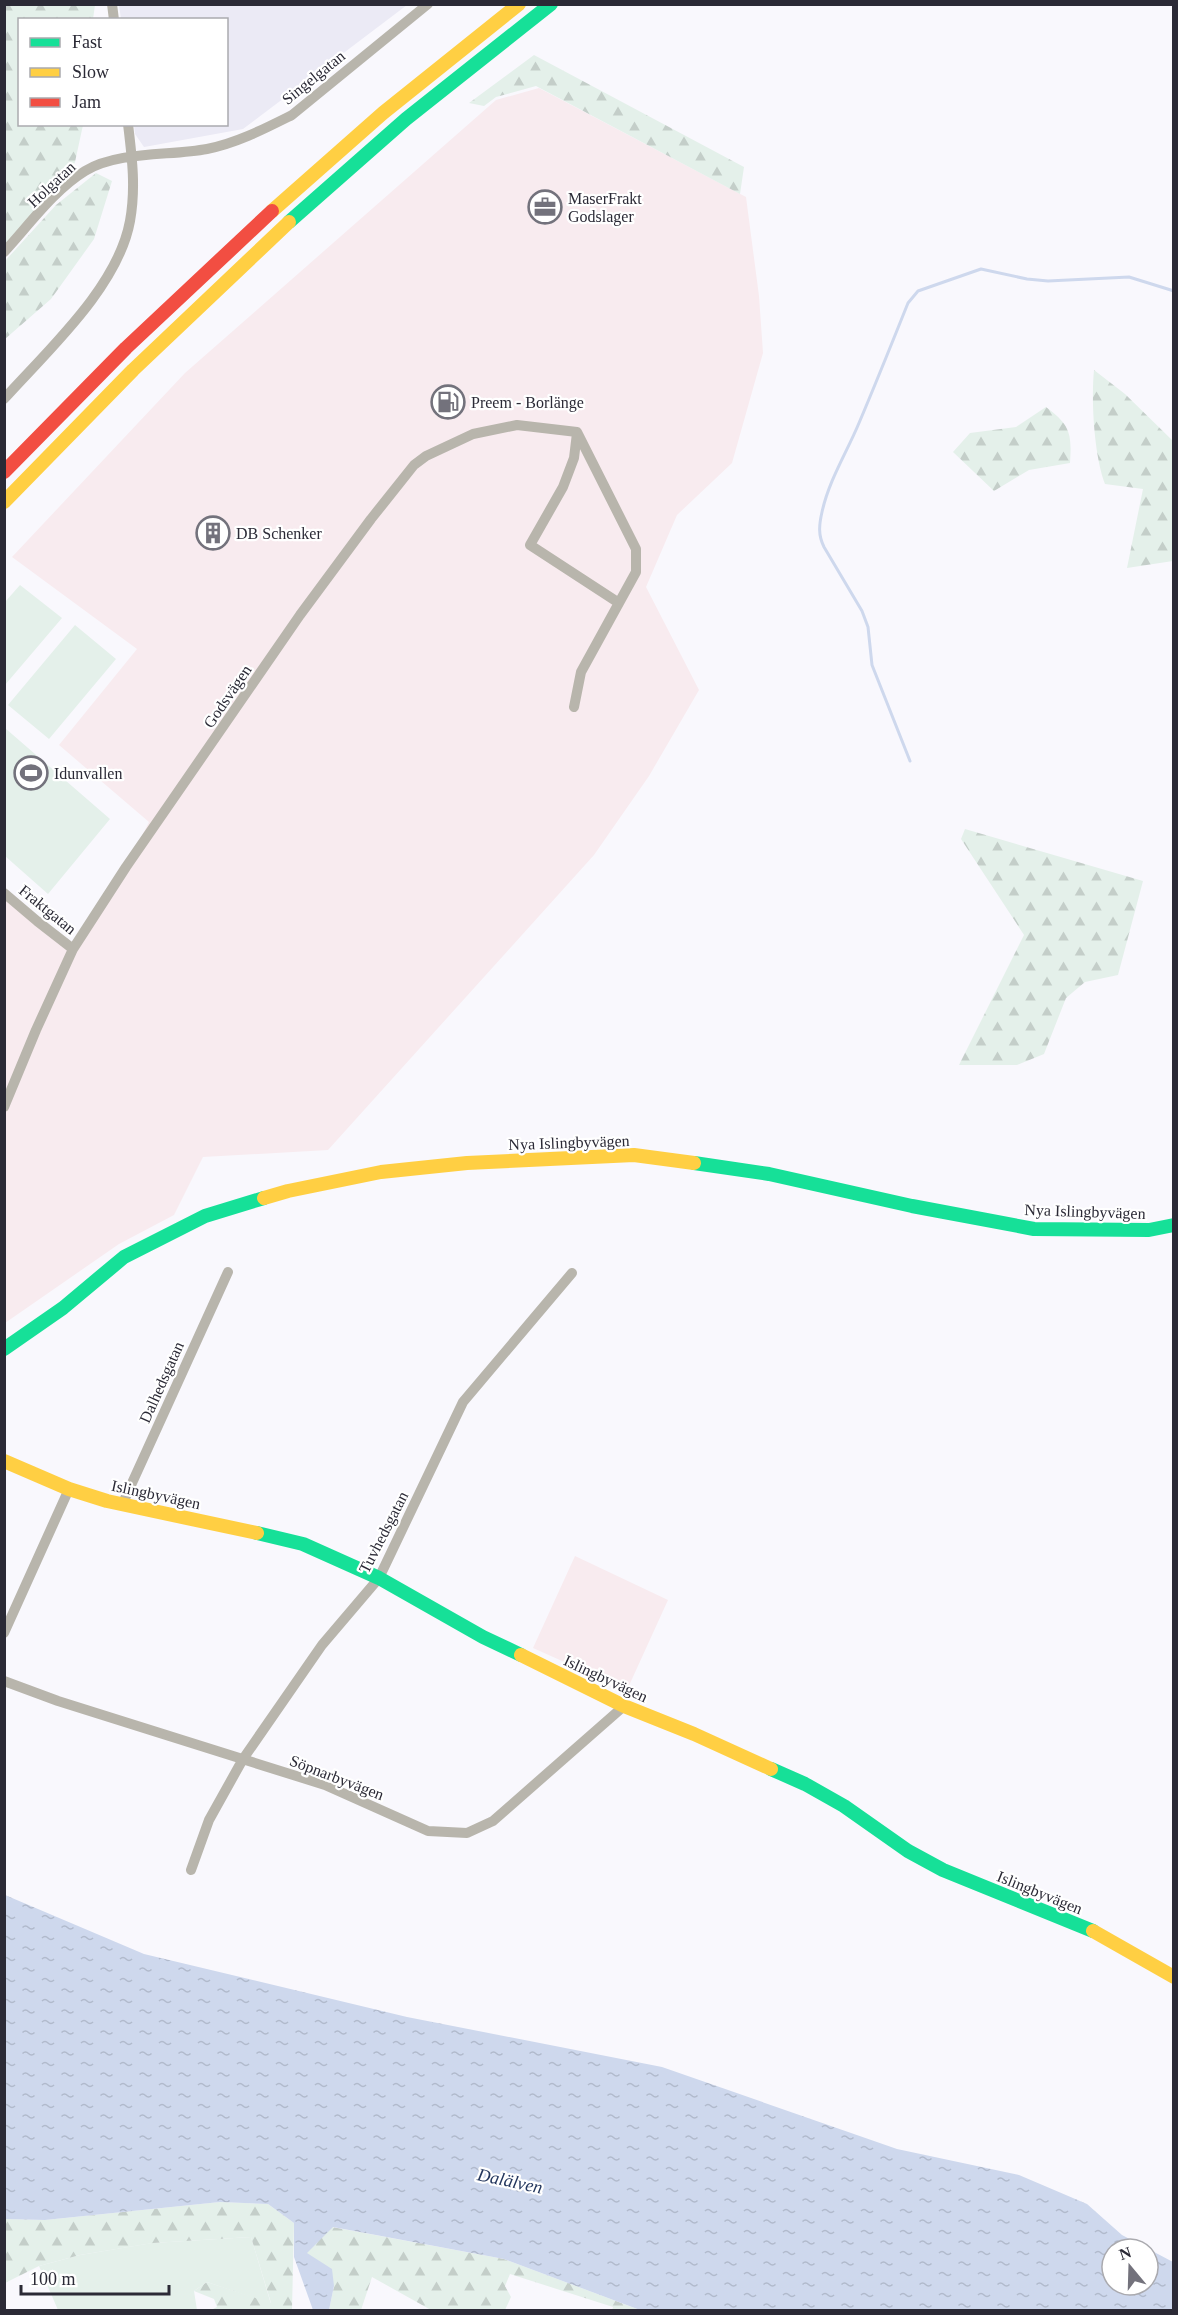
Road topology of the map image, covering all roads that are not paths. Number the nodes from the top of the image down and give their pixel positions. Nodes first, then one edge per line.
1 (428, 4) edge
2 (519, 4) edge
3 (551, 4) edge
4 (128, 126) edge
5 (132, 158) junction
6 (4, 252) edge
7 (4, 399) edge
8 (577, 432) junction
9 (4, 472) edge
10 (4, 502) edge
11 (619, 603) junction
12 (574, 707) dead end
13 (4, 893) edge
14 (73, 949) junction
15 (4, 1107) edge
16 (1173, 1225) edge
17 (228, 1272) dead end
18 (572, 1273) dead end
19 (4, 1348) edge
20 (4, 1461) edge
21 (69, 1489) junction
22 (122, 1505) junction
23 (379, 1578) junction
24 (4, 1633) edge
25 (4, 1681) edge
26 (624, 1707) junction
27 (243, 1759) junction
28 (191, 1870) dead end
29 (1173, 1977) edge

1 - 5 street, Singelgatan
2 - 9 main road
3 - 10 main road
4 - 5 street
5 - 6 street, Holgatan
5 - 7 street
8 - 11 street
8 - 11 street
8 - 14 street, Godsvägen
11 - 12 street
13 - 14 street, Fraktgatan
14 - 15 street, Godsvägen
16 - 19 main road, Nya Islingbyvägen
17 - 22 street, Dalhedsgatan
18 - 23 street, Tuvhedsgatan
20 - 21 main road, Islingbyvägen
21 - 22 main road, Islingbyvägen
21 - 24 street
22 - 23 main road, Islingbyvägen
23 - 26 main road, Islingbyvägen
23 - 27 street, Tuvhedsgatan
25 - 27 street, Söpnarbyvägen
26 - 27 street, Söpnarbyvägen
26 - 29 main road, Islingbyvägen
27 - 28 street, Tuvhedsgatan

